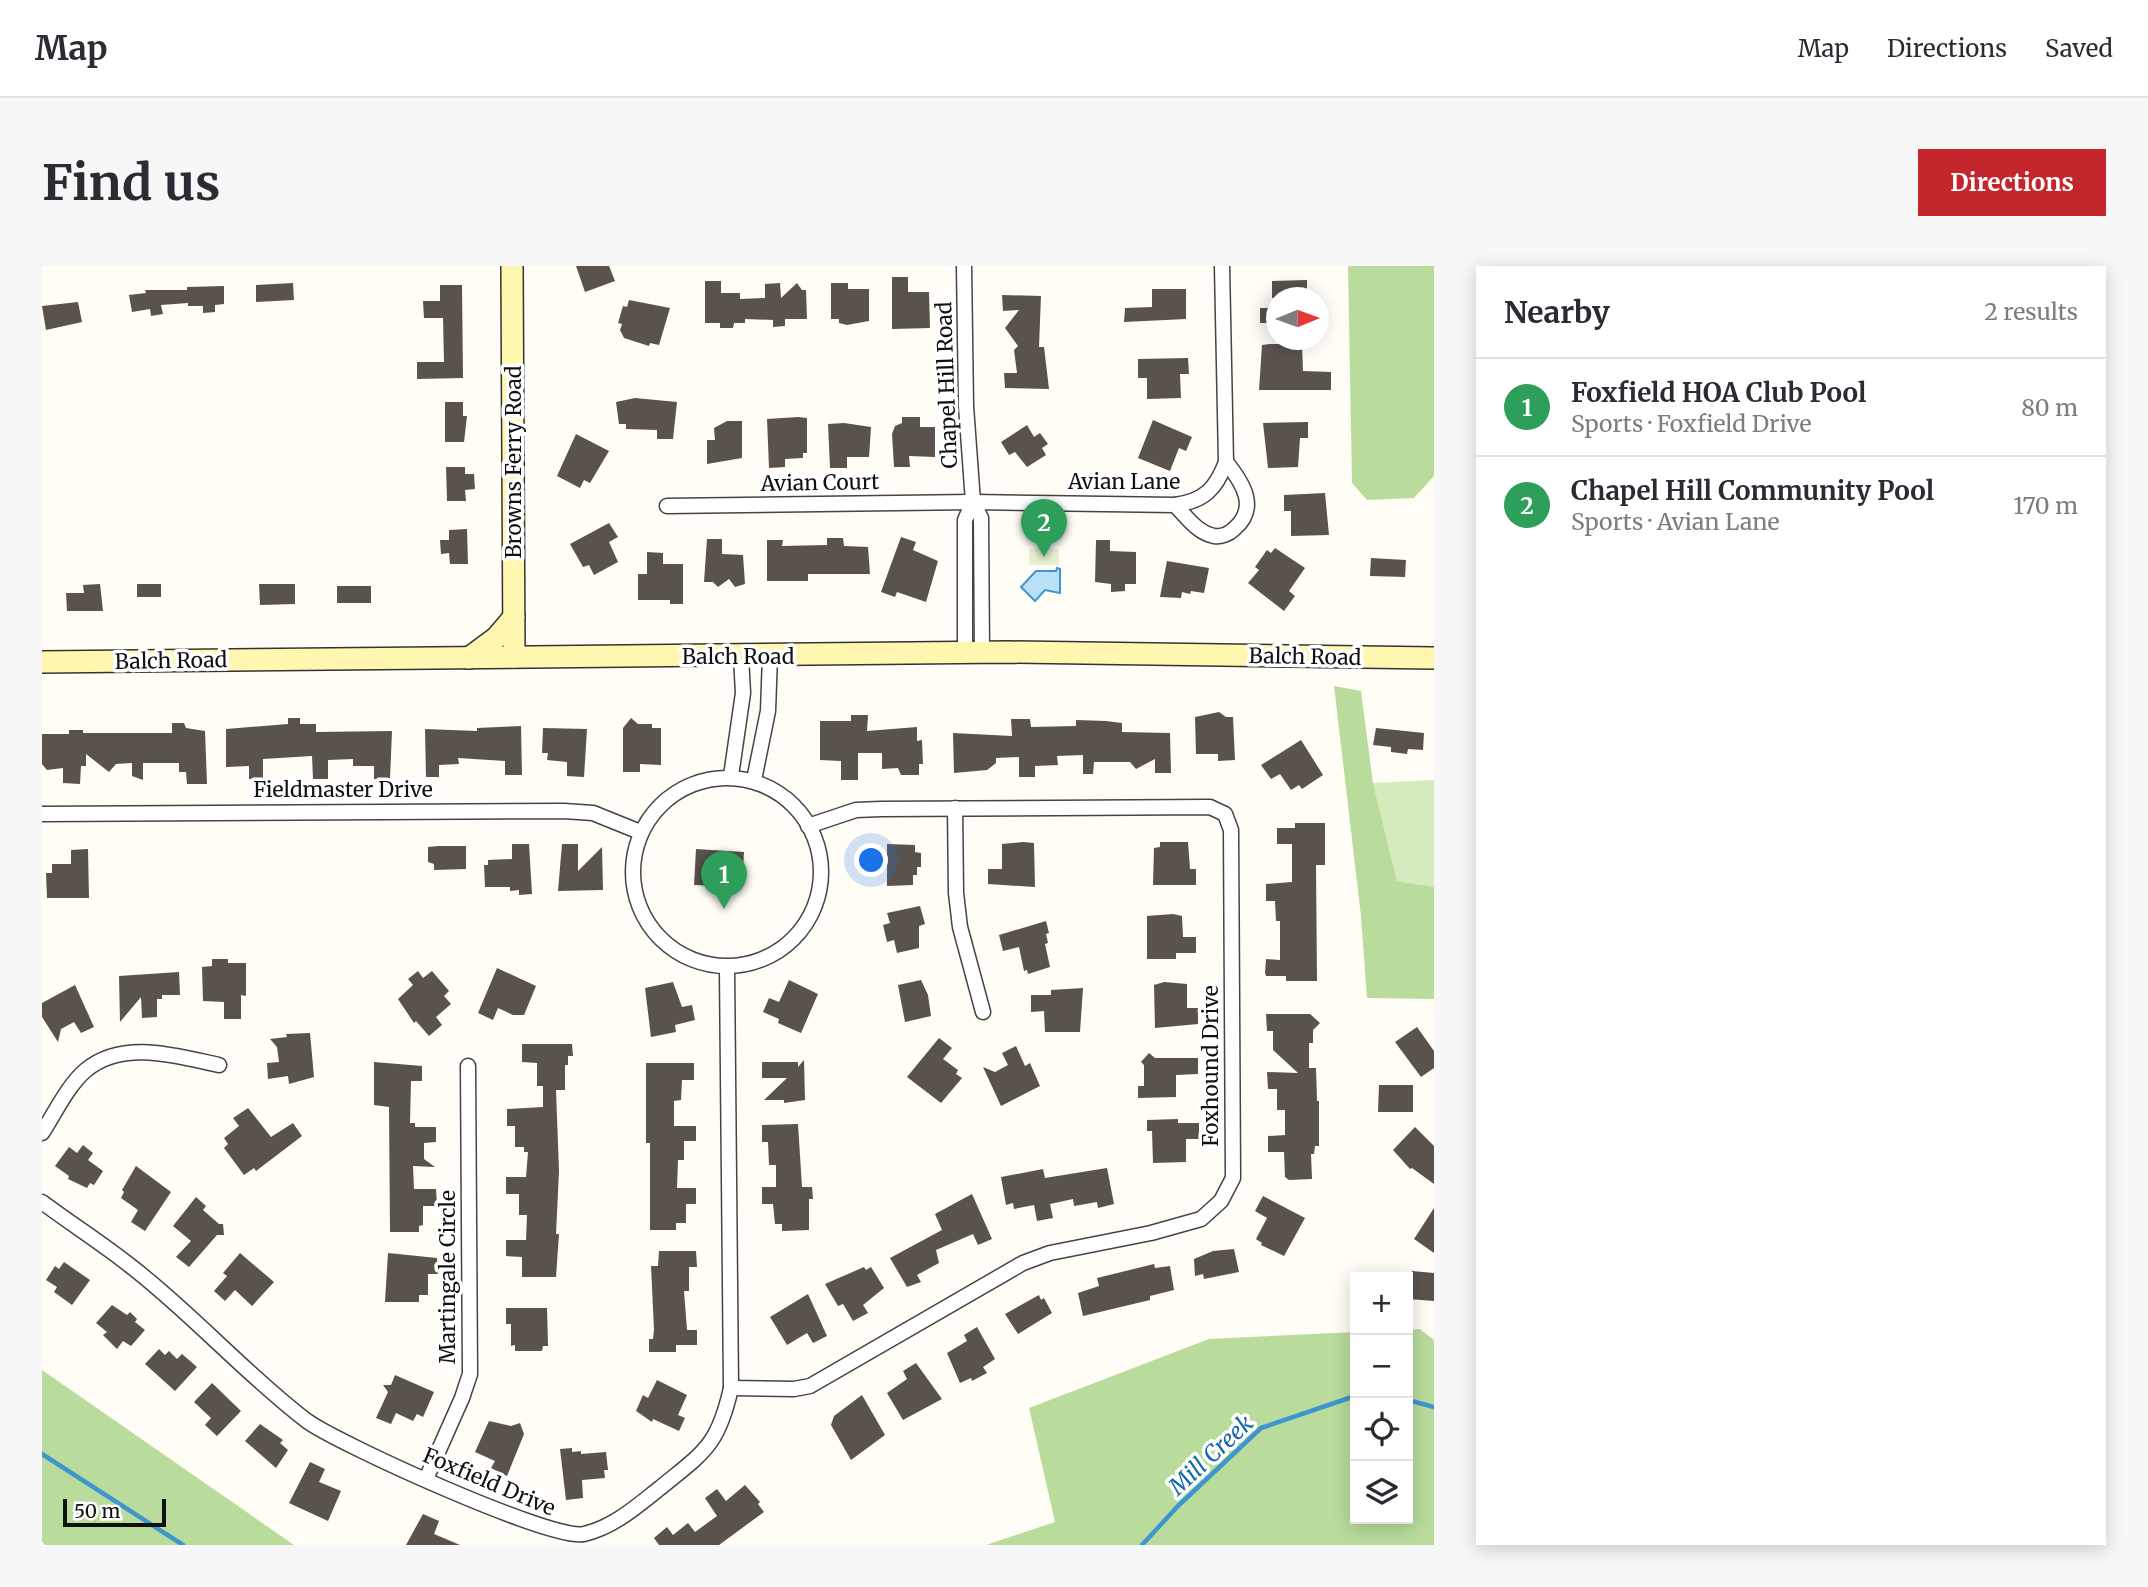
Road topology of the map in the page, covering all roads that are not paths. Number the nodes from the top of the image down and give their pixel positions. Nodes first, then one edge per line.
1 (512, 266) edge
2 (964, 266) edge
3 (1223, 266) edge
4 (1226, 462) junction
5 (973, 502) junction
6 (1175, 505) junction
7 (667, 506) dead end
8 (514, 617) junction
9 (974, 653) junction
10 (770, 656) junction
11 (514, 657) junction
12 (741, 657) junction
13 (469, 658) junction
14 (1434, 658) edge
15 (42, 662) edge
16 (731, 776) junction
17 (754, 780) junction
18 (955, 808) junction
19 (42, 814) edge
20 (808, 826) junction
21 (640, 832) junction
22 (727, 969) junction
23 (983, 1012) dead end
24 (219, 1065) dead end
25 (468, 1066) dead end
26 (42, 1133) edge
27 (42, 1202) edge
28 (731, 1388) junction
29 (426, 1479) junction

1 - 8 street, Browns Ferry Road
2 - 5 street, Chapel Hill Road
3 - 4 street, Avian Lane
4 - 6 street, Avian Lane
4 - 6 street
5 - 6 street, Avian Lane
5 - 7 street, Avian Court
5 - 9 street, Chapel Hill Road
8 - 11 street, Browns Ferry Road
8 - 13 street
9 - 10 street, Balch Road
9 - 14 street, Balch Road
10 - 12 street, Balch Road
10 - 17 street
11 - 12 street, Balch Road
11 - 13 street, Balch Road
12 - 16 street
13 - 15 street, Balch Road
16 - 17 street
16 - 21 street
17 - 20 street
18 - 20 street, Foxhound Drive
18 - 23 street
18 - 28 street, Foxhound Drive
19 - 21 street, Fieldmaster Drive
20 - 22 street
21 - 22 street
22 - 28 street, Foxfield Drive
24 - 26 street
25 - 29 street, Martingale Circle
27 - 29 street, Foxfield Drive
28 - 29 street, Foxfield Drive

